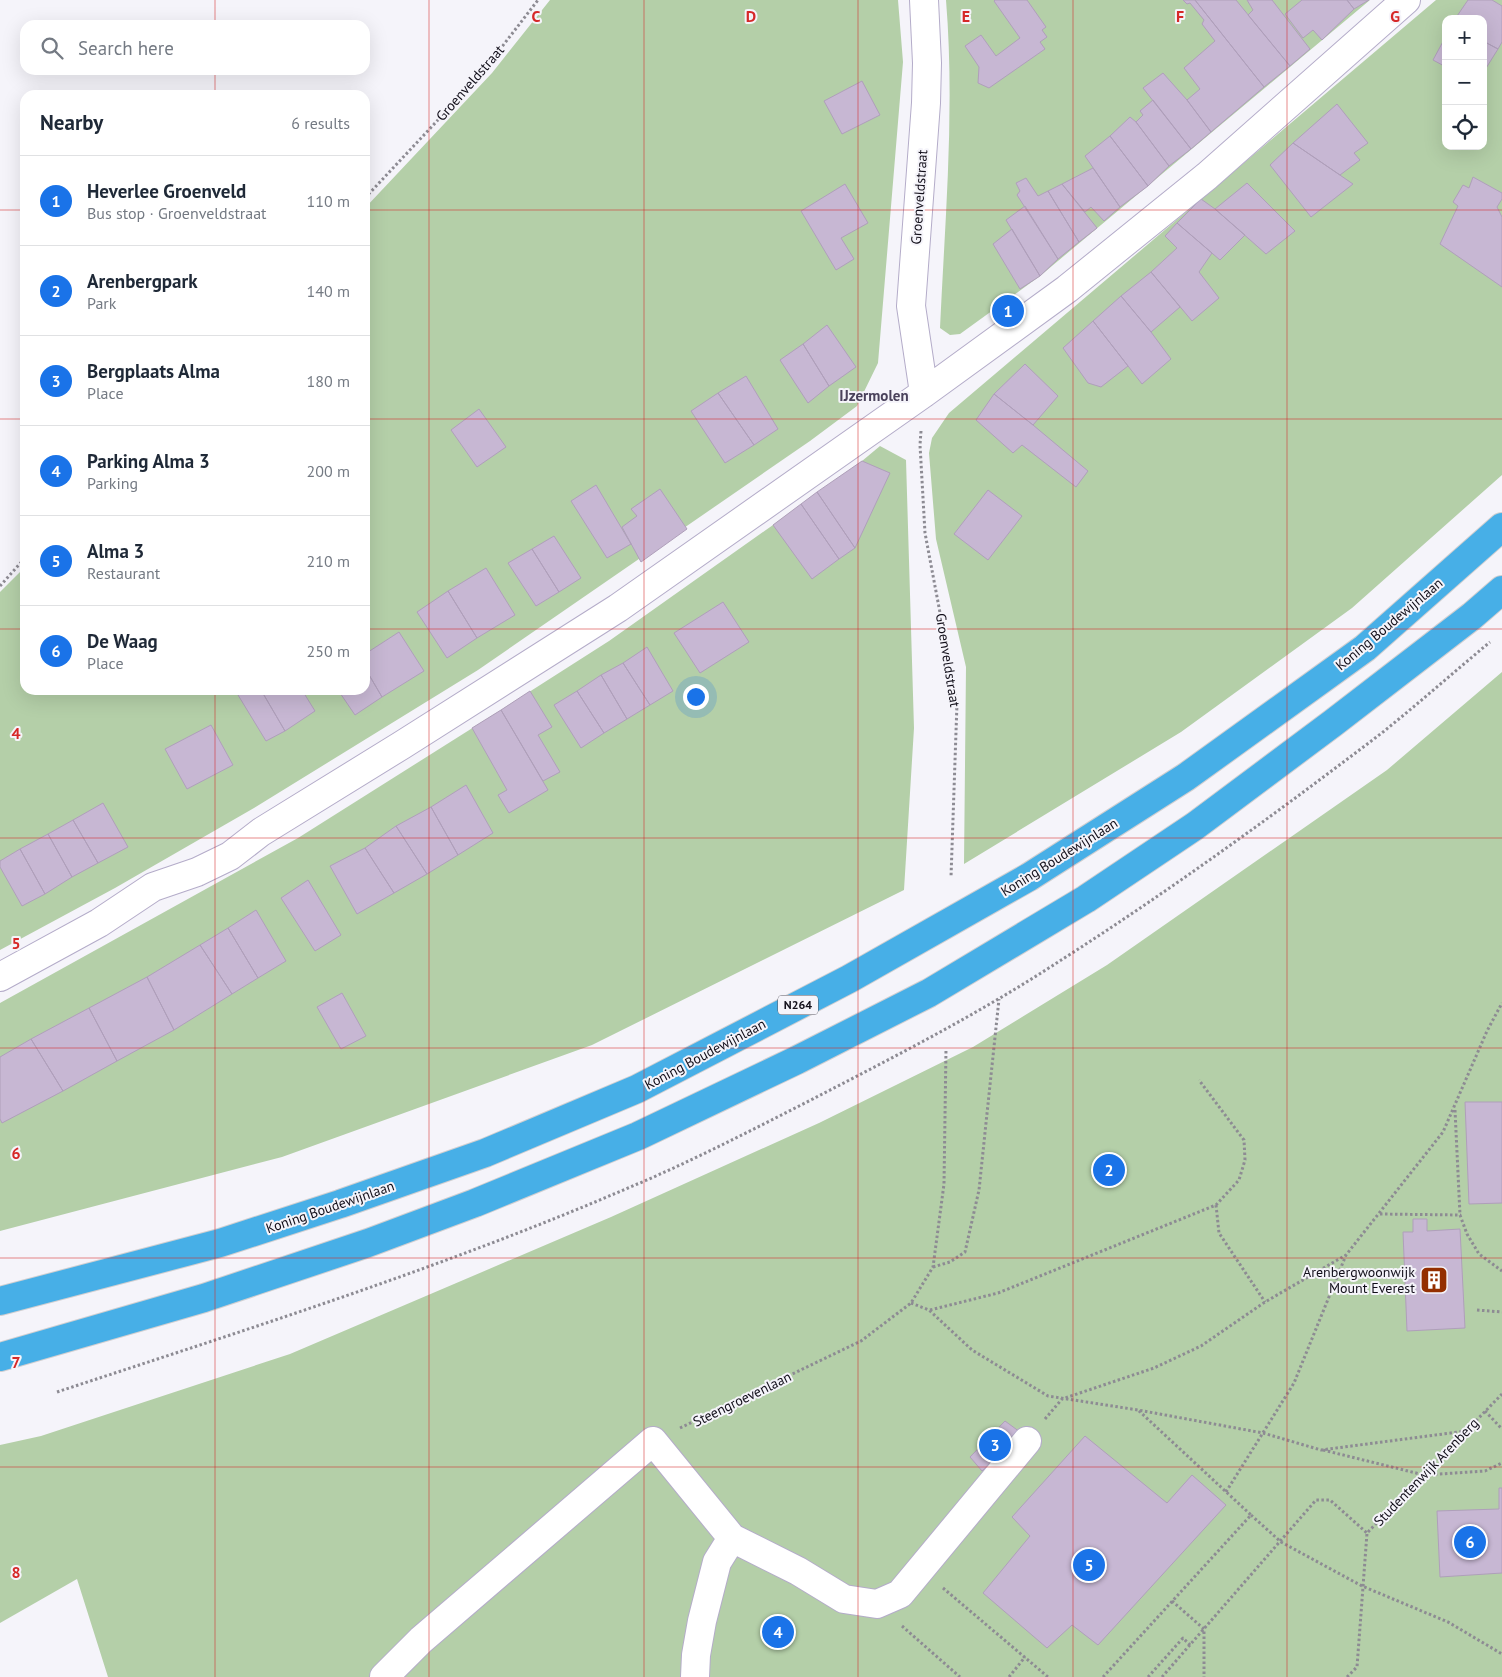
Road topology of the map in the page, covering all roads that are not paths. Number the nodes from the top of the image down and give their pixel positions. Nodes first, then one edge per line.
1 (924, 0) edge
2 (1406, 0) edge
3 (924, 393) junction
4 (1502, 527) edge
5 (1502, 590) edge
6 (0, 977) edge
7 (0, 1301) edge
8 (0, 1357) edge
9 (1027, 1441) dead end
10 (732, 1538) junction
11 (384, 1677) edge
12 (695, 1677) edge

1 - 3 street, Groenveldstraat
2 - 3 street
3 - 6 street
4 - 7 highway, Koning Boudewijnlaan / N264
5 - 8 highway
9 - 10 street
10 - 11 street
10 - 12 street

